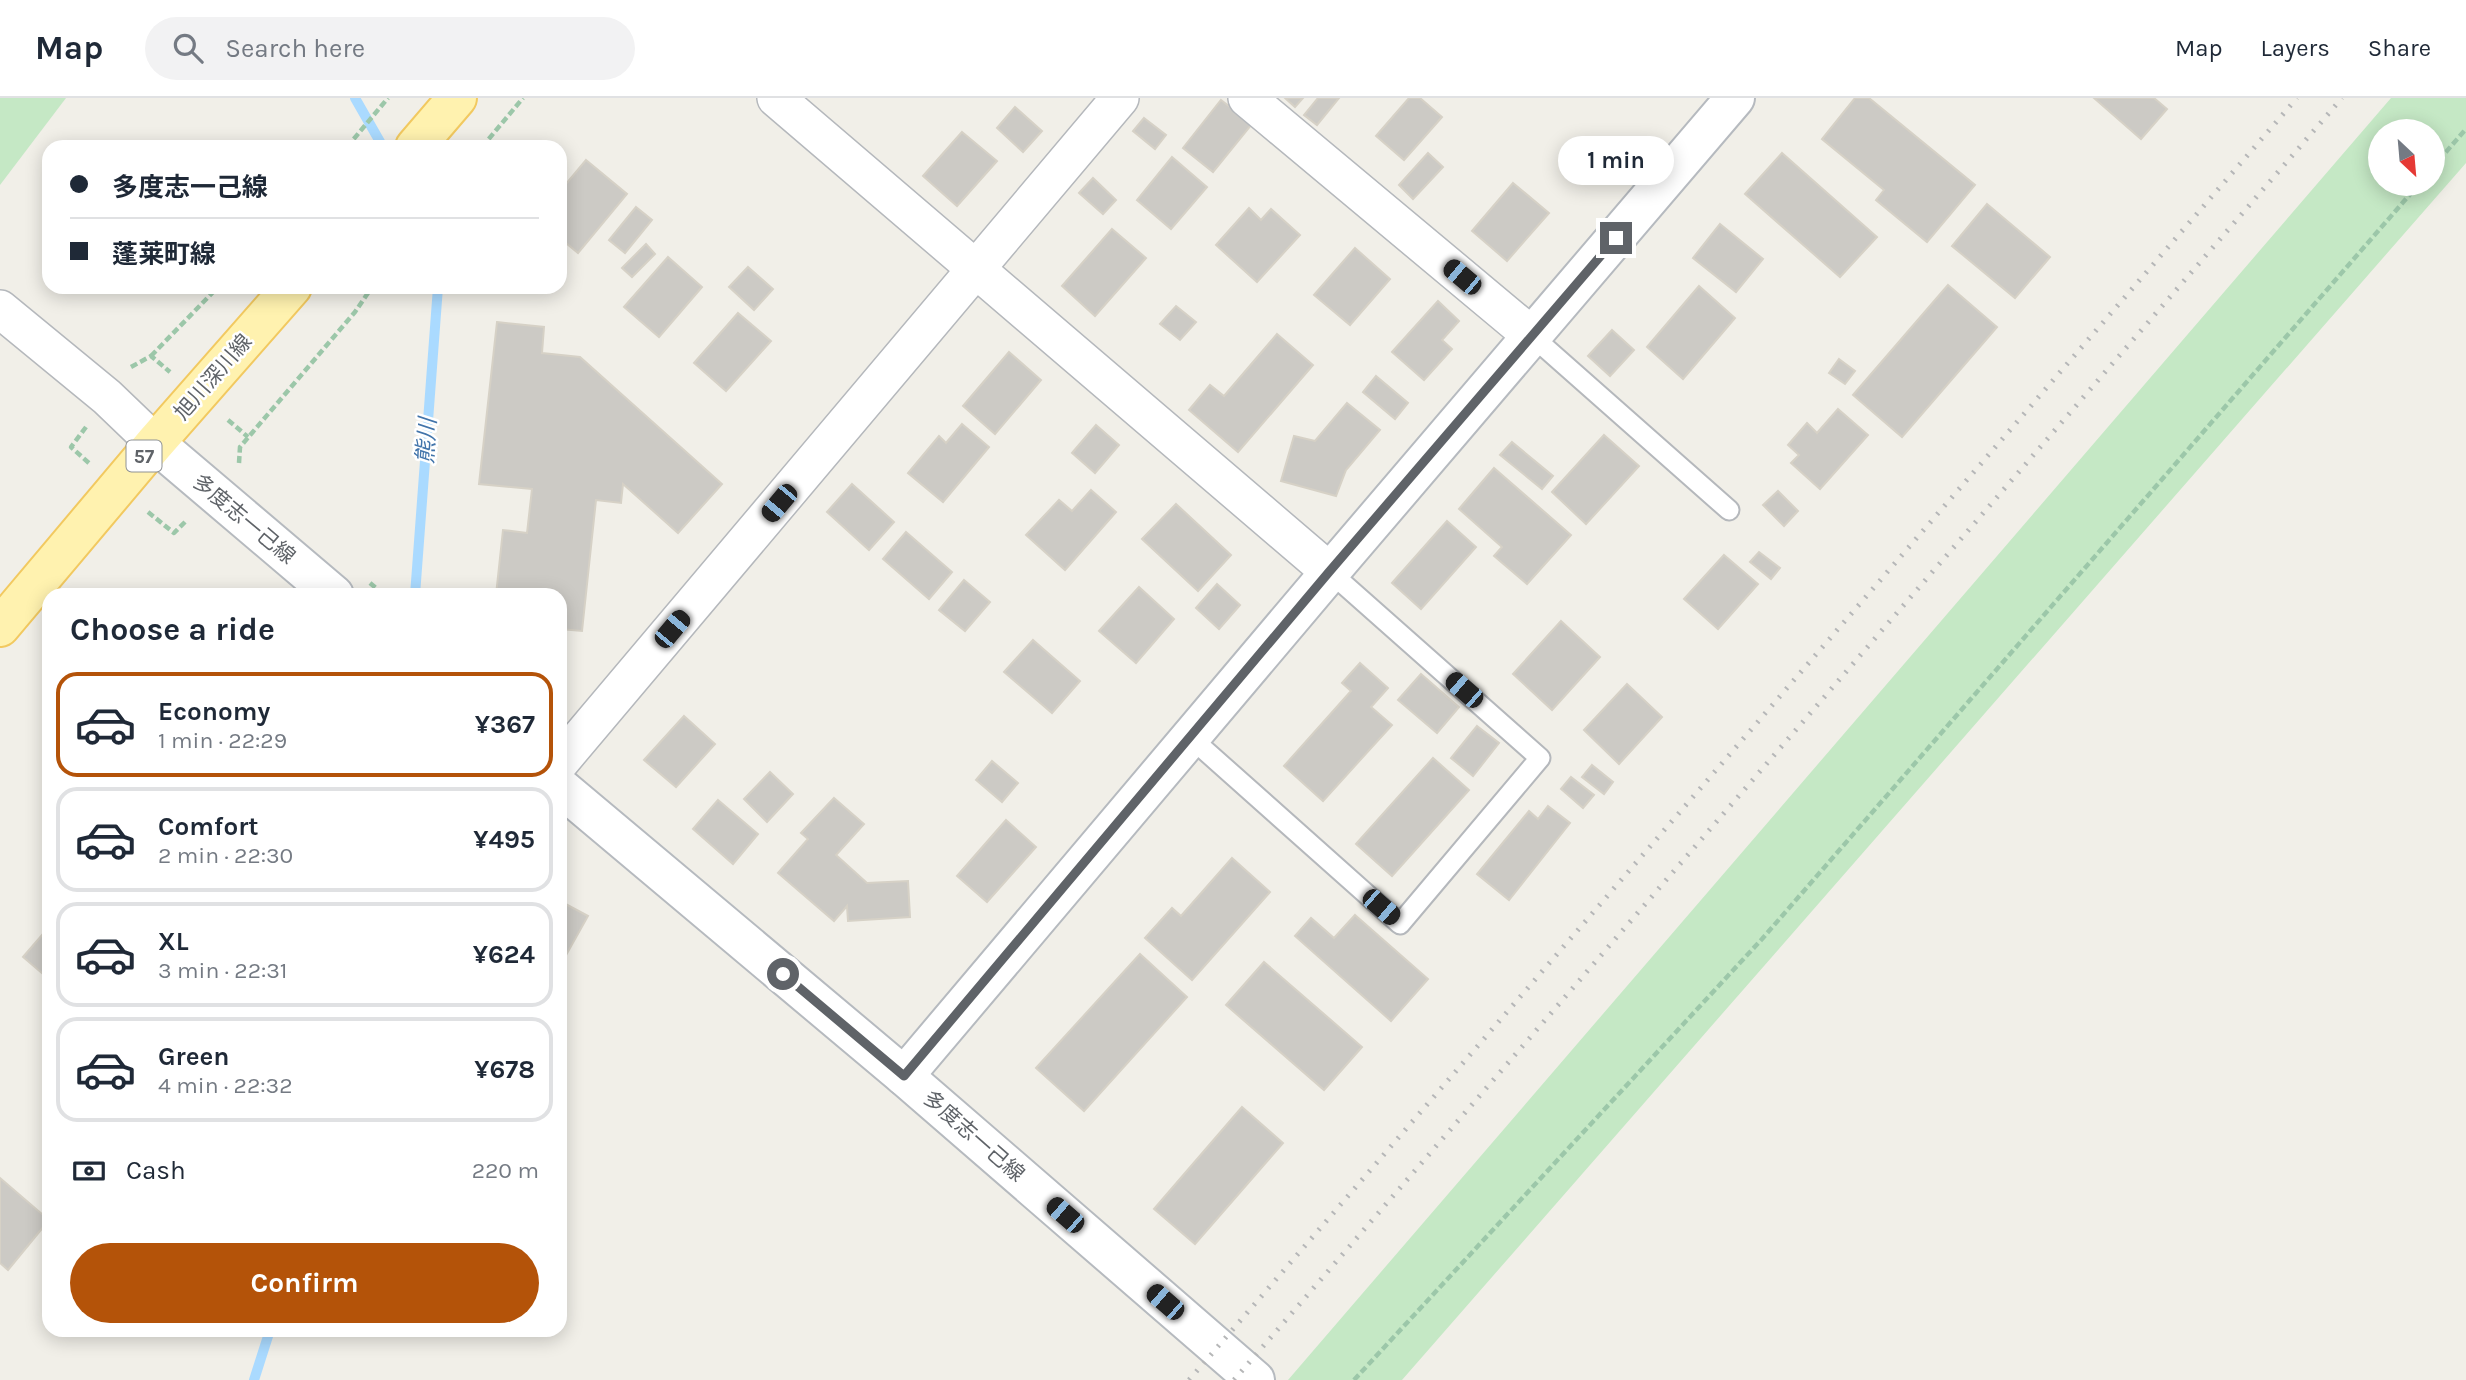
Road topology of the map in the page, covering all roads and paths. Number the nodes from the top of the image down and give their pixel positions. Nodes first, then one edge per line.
1 (388, 98) edge
2 (457, 98) edge
3 (523, 98) edge
4 (776, 98) edge
5 (1120, 98) edge
6 (1247, 98) edge
7 (1732, 99) edge
8 (2466, 129) edge
9 (423, 138) edge
10 (352, 140) edge
11 (488, 140) edge
12 (2445, 153) edge
13 (2408, 196) edge
14 (975, 270) junction
15 (211, 294) edge
16 (286, 294) edge
17 (367, 294) edge
18 (0, 309) edge
19 (1532, 336) junction
20 (152, 356) dead end
21 (248, 437) dead end
22 (155, 443) junction
23 (1729, 510) dead end
24 (1329, 572) junction
25 (326, 588) edge
26 (0, 627) edge
27 (1190, 737) junction
28 (567, 754) edge
29 (567, 793) edge
30 (904, 1076) junction
31 (1255, 1380) edge
32 (1354, 1380) edge

1 - 10 path
2 - 9 main road
3 - 11 path
4 - 14 street
5 - 14 street
6 - 19 street
7 - 19 street
8 - 12 path
13 - 32 path
14 - 24 street
14 - 28 street
15 - 20 path
16 - 22 main road, 旭川深川線 / 57
17 - 21 path
18 - 22 street
19 - 23 lane
19 - 24 street
22 - 25 street, 多度志一己線
22 - 26 main road, 旭川深川線 / 57
24 - 27 street
24 - 27 lane
27 - 30 street
29 - 30 street, 多度志一己線
30 - 31 street, 多度志一己線

